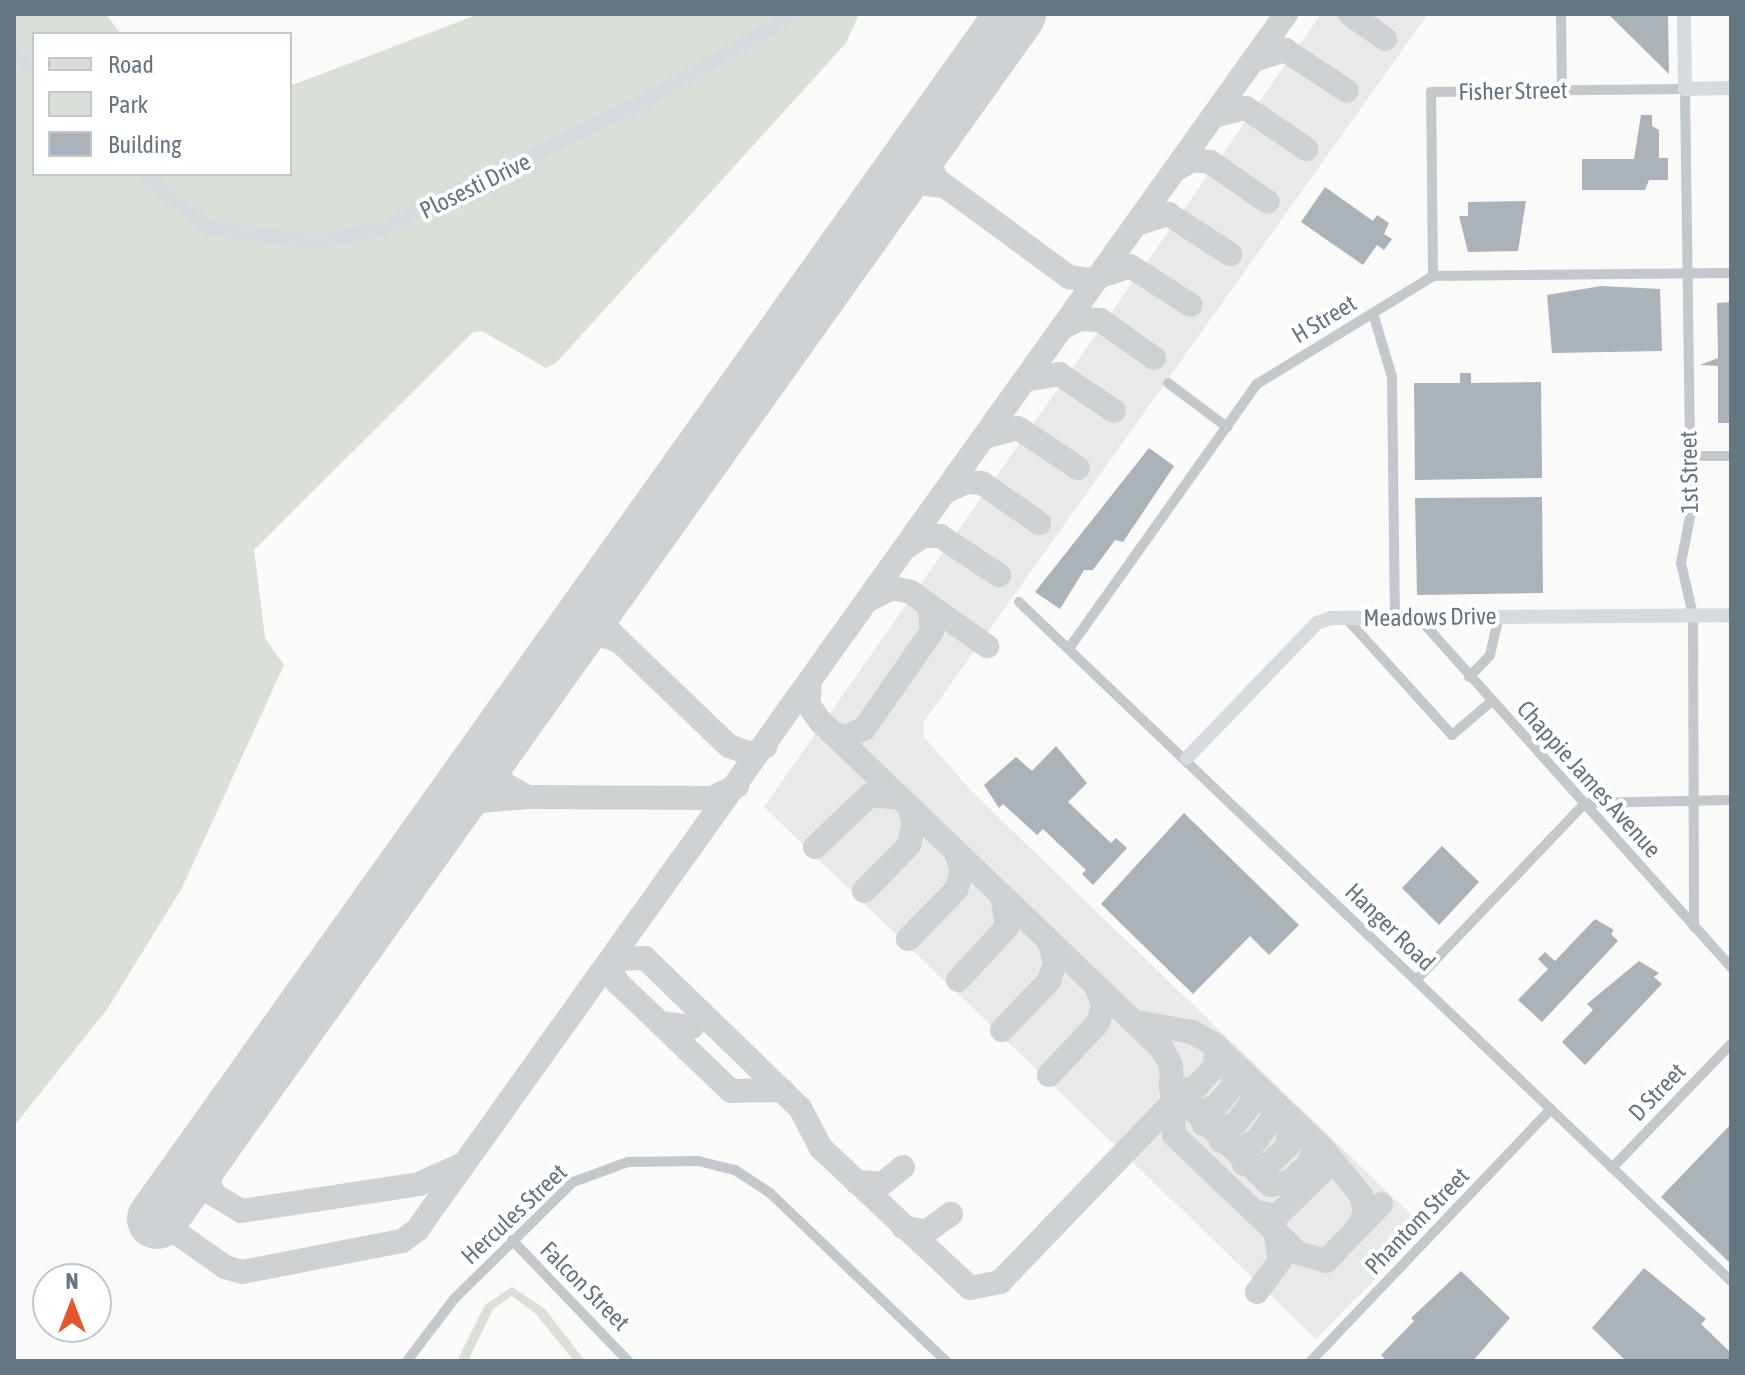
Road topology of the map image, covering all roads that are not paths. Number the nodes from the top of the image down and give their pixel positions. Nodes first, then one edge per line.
1 (795, 14) edge
2 (1561, 14) edge
3 (1684, 14) edge
4 (14, 53) edge
5 (32, 70) edge
6 (1731, 88) edge
7 (1685, 89) junction
8 (1562, 91) junction
9 (145, 176) edge
10 (1688, 273) junction
11 (1731, 273) edge
12 (1433, 276) junction
13 (1373, 313) junction
14 (1168, 383) dead end
15 (1227, 427) junction
16 (1689, 456) junction
17 (1731, 456) edge
18 (1019, 602) dead end
19 (1693, 615) junction
20 (1731, 615) edge
21 (1395, 617) junction
22 (1418, 617) junction
23 (1499, 617) junction
24 (1346, 618) junction
25 (1070, 647) junction
26 (1469, 677) junction
27 (1492, 701) junction
28 (1187, 758) junction
29 (1694, 800) junction
30 (1731, 800) edge
31 (1585, 803) junction
32 (1694, 927) junction
33 (1731, 967) edge
34 (1416, 980) junction
35 (1731, 1044) edge
36 (1551, 1109) junction
37 (1612, 1168) junction
38 (512, 1240) junction
39 (1731, 1281) edge
40 (407, 1361) edge
41 (628, 1361) edge
42 (946, 1361) edge
43 (1311, 1361) edge

1 - 9 street, Plosesti Drive
2 - 8 street
3 - 7 street, 1st Street
4 - 5 street
6 - 7 street, Fisher Street
7 - 8 street, Fisher Street
7 - 10 street, 1st Street
8 - 12 street, Fisher Street
10 - 11 street
10 - 12 street
10 - 16 street, 1st Street
12 - 13 street, H Street
13 - 15 street, H Street
13 - 21 street
14 - 15 street
15 - 25 street, H Street
16 - 17 street
16 - 19 street, 1st Street
18 - 25 street, Hanger Road
19 - 20 street, Meadows Drive
19 - 23 street, Meadows Drive
19 - 29 street, 1st Street
21 - 22 street, Meadows Drive
21 - 24 street, Meadows Drive
22 - 23 street, Meadows Drive
22 - 26 street, Chappie James Avenue
23 - 26 street
24 - 27 street
24 - 28 street, Meadows Drive
25 - 28 street, Hanger Road
26 - 27 street, Chappie James Avenue
27 - 31 street, Chappie James Avenue
28 - 34 street, Hanger Road
29 - 30 street
29 - 31 street
29 - 32 street, 1st Street
31 - 32 street, Chappie James Avenue
31 - 34 street
32 - 33 street, Chappie James Avenue
34 - 36 street, Hanger Road
35 - 37 street, D Street
36 - 37 street, Hanger Road
36 - 43 street, Phantom Street
37 - 39 street, Hanger Road
38 - 40 street, Hercules Street
38 - 41 street, Falcon Street
38 - 42 street, Hercules Street

